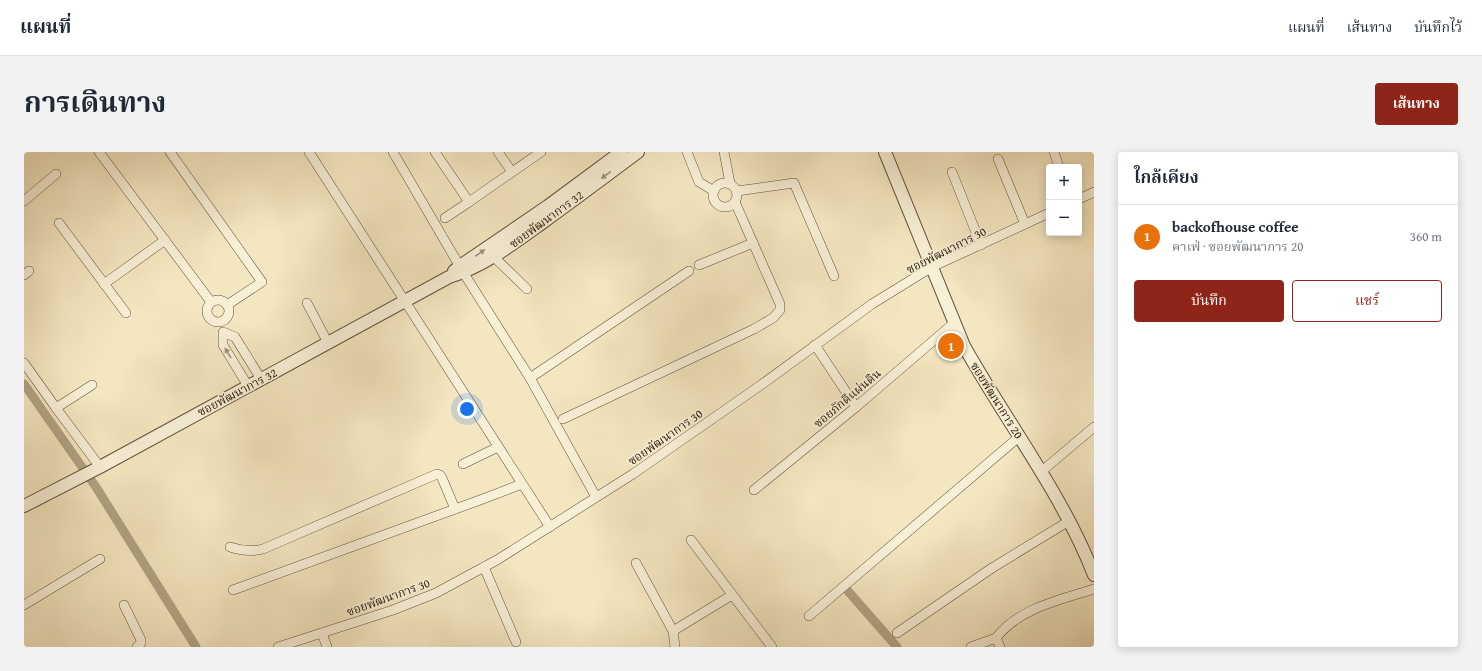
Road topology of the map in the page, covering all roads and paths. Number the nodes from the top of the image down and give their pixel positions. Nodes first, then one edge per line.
1 (99, 152) edge
2 (170, 152) edge
3 (309, 152) edge
4 (393, 152) edge
5 (435, 152) edge
6 (498, 152) edge
7 (541, 152) edge
8 (621, 152) edge
9 (638, 152) edge
10 (687, 152) edge
11 (724, 152) edge
12 (885, 152) edge
13 (1054, 152) edge
14 (998, 159) dead end
15 (1058, 164) edge
16 (512, 172) junction
17 (952, 172) dead end
18 (56, 174) dead end
19 (730, 183) junction
20 (714, 191) junction
21 (737, 191) junction
22 (1094, 192) edge
23 (1082, 198) edge
24 (24, 201) edge
25 (469, 202) junction
26 (735, 202) junction
27 (551, 210) junction
28 (1046, 214) edge
29 (445, 218) dead end
30 (59, 223) dead end
31 (1026, 224) junction
32 (165, 240) junction
33 (753, 243) junction
34 (981, 244) junction
35 (493, 256) junction
36 (699, 265) dead end
37 (932, 267) junction
38 (462, 269) junction
39 (689, 271) dead end
40 (834, 276) dead end
41 (104, 284) junction
42 (527, 289) dead end
43 (404, 301) junction
44 (211, 302) junction
45 (307, 303) dead end
46 (227, 305) junction
47 (126, 313) dead end
48 (219, 322) junction
49 (954, 323) junction
50 (223, 332) junction
51 (328, 343) junction
52 (815, 345) junction
53 (24, 363) edge
54 (530, 378) junction
55 (261, 379) junction
56 (92, 385) dead end
57 (248, 386) junction
58 (856, 407) junction
59 (56, 408) junction
60 (563, 419) dead end
61 (1094, 427) edge
62 (1020, 436) junction
63 (498, 447) junction
64 (463, 464) dead end
65 (98, 468) junction
66 (1042, 470) junction
67 (522, 484) junction
68 (754, 490) dead end
69 (596, 497) junction
70 (24, 506) edge
71 (455, 509) junction
72 (1068, 521) junction
73 (550, 527) junction
74 (692, 540) dead end
75 (230, 547) dead end
76 (1091, 558) edge
77 (100, 559) dead end
78 (636, 563) dead end
79 (484, 567) junction
80 (1094, 575) edge
81 (1094, 589) edge
82 (233, 590) dead end
83 (732, 595) junction
84 (24, 605) edge
85 (124, 605) dead end
86 (809, 616) dead end
87 (673, 631) junction
88 (897, 632) dead end
89 (322, 633) junction
90 (996, 638) junction
91 (516, 642) dead end
92 (137, 647) edge
93 (278, 647) edge
94 (327, 647) edge
95 (675, 647) edge
96 (772, 647) edge
97 (971, 647) edge
98 (1000, 647) edge

1 - 32 street
2 - 46 street
3 - 43 street
4 - 38 street
5 - 25 street
6 - 16 street
7 - 16 street
8 - 27 street, ซอยพัฒนาการ 32
9 -> 27 street, ซอยพัฒนาการ 32
10 - 20 street
11 - 19 street
12 - 37 street, ซอยพัฒนาการ 20
13 - 15 street
14 - 31 street
16 - 25 street
17 - 34 street
18 - 24 street
19 - 20 street
19 - 21 street
20 - 26 street
21 - 26 street
21 - 40 street
22 - 23 street
25 - 29 street
26 - 33 street
27 - 35 street, ซอยพัฒนาการ 32
38 -> 27 street, ซอยพัฒนาการ 32
28 - 31 street, ซอยพัฒนาการ 30
30 - 41 street
31 - 34 street, ซอยพัฒนาการ 30
32 - 41 street
32 - 44 street
33 - 36 street
33 - 60 street
34 - 37 street, ซอยพัฒนาการ 30
35 - 38 street, ซอยพัฒนาการ 32
35 - 42 street
37 - 49 street, ซอยพัฒนาการ 20
37 - 52 street, ซอยพัฒนาการ 30
38 - 43 street, ซอยพัฒนาการ 32
38 - 54 street
39 - 54 street
41 - 47 street
43 - 51 street, ซอยพัฒนาการ 32
43 - 63 street
44 - 46 street
44 - 48 street
45 - 51 street
46 - 48 street
48 - 50 street
49 - 58 street, ซอยภักดีแผ่นดิน
49 - 62 street, ซอยพัฒนาการ 20
50 - 55 street
57 -> 50 street
51 - 55 street, ซอยพัฒนาการ 32
52 - 58 street
52 - 69 street, ซอยพัฒนาการ 30
53 - 59 street
54 - 69 street
55 - 57 street, ซอยพัฒนาการ 32
56 - 59 street
57 - 65 street, ซอยพัฒนาการ 32
58 - 68 street, ซอยภักดีแผ่นดิน
59 - 65 street
61 - 66 street
62 - 66 street, ซอยพัฒนาการ 20
62 - 86 street
63 - 64 street
63 - 67 street
65 - 70 street, ซอยพัฒนาการ 32
66 - 72 street, ซอยพัฒนาการ 20
67 - 71 street
67 - 73 street
69 - 73 street, ซอยพัฒนาการ 30
71 - 75 street
71 - 82 street
72 - 76 street, ซอยพัฒนาการ 20
72 - 88 street
73 - 79 street, ซอยพัฒนาการ 30
74 - 83 street
76 - 80 street, ซอยพัฒนาการ 20
77 - 84 street
78 - 87 street
79 - 89 street, ซอยพัฒนาการ 30
79 - 91 street
81 - 90 street
83 - 87 street
83 - 96 street
85 - 92 street
87 - 95 street
89 - 93 street, ซอยพัฒนาการ 30
89 - 94 street
90 - 97 street
90 - 98 street

